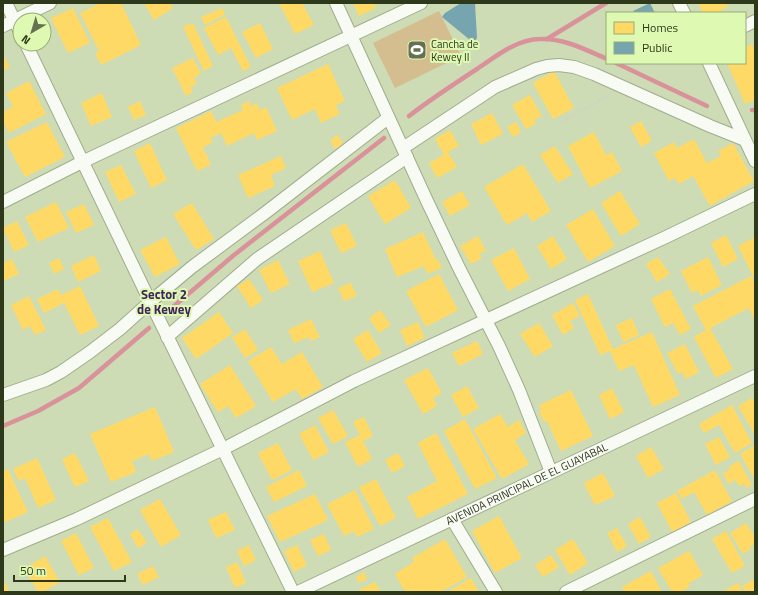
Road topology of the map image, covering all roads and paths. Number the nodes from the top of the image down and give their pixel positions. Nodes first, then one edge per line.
1 (6, 3) edge
2 (50, 3) edge
3 (336, 3) edge
4 (421, 3) edge
5 (679, 3) edge
6 (32, 12) edge
7 (684, 12) edge
8 (12, 16) edge
9 (755, 21) edge
10 (746, 26) edge
11 (351, 35) junction
12 (30, 52) edge
13 (709, 64) edge
14 (623, 88) junction
15 (388, 118) junction
16 (560, 123) dead end
17 (745, 140) junction
18 (405, 153) junction
19 (755, 161) edge
20 (82, 162) junction
21 (755, 194) edge
22 (3, 202) edge
23 (150, 302) junction
24 (486, 320) junction
25 (168, 337) junction
26 (755, 376) edge
27 (3, 395) edge
28 (223, 449) junction
29 (551, 472) junction
30 (755, 499) edge
31 (452, 519) junction
32 (3, 550) edge
33 (293, 592) edge
34 (298, 592) edge
35 (496, 592) edge
36 (566, 592) edge

1 - 8 street
2 - 6 street
3 - 11 street
4 - 11 street
5 - 7 street
9 - 10 street
11 - 15 street
11 - 20 street
12 - 20 street
13 - 17 street
14 - 16 path
14 - 17 street
14 - 18 street
15 - 18 street
15 - 23 street
17 - 19 street
18 - 24 street
18 - 25 street
20 - 22 street
20 - 23 street
21 - 24 street
23 - 25 street
23 - 27 street
24 - 28 street
24 - 29 street
25 - 28 street
26 - 29 street, AVENIDA PRINCIPAL DE EL GUAYABAL
28 - 32 street
28 - 33 street
29 - 31 street, AVENIDA PRINCIPAL DE EL GUAYABAL
30 - 36 street
31 - 34 street, AVENIDA PRINCIPAL DE EL GUAYABAL
31 - 35 street

